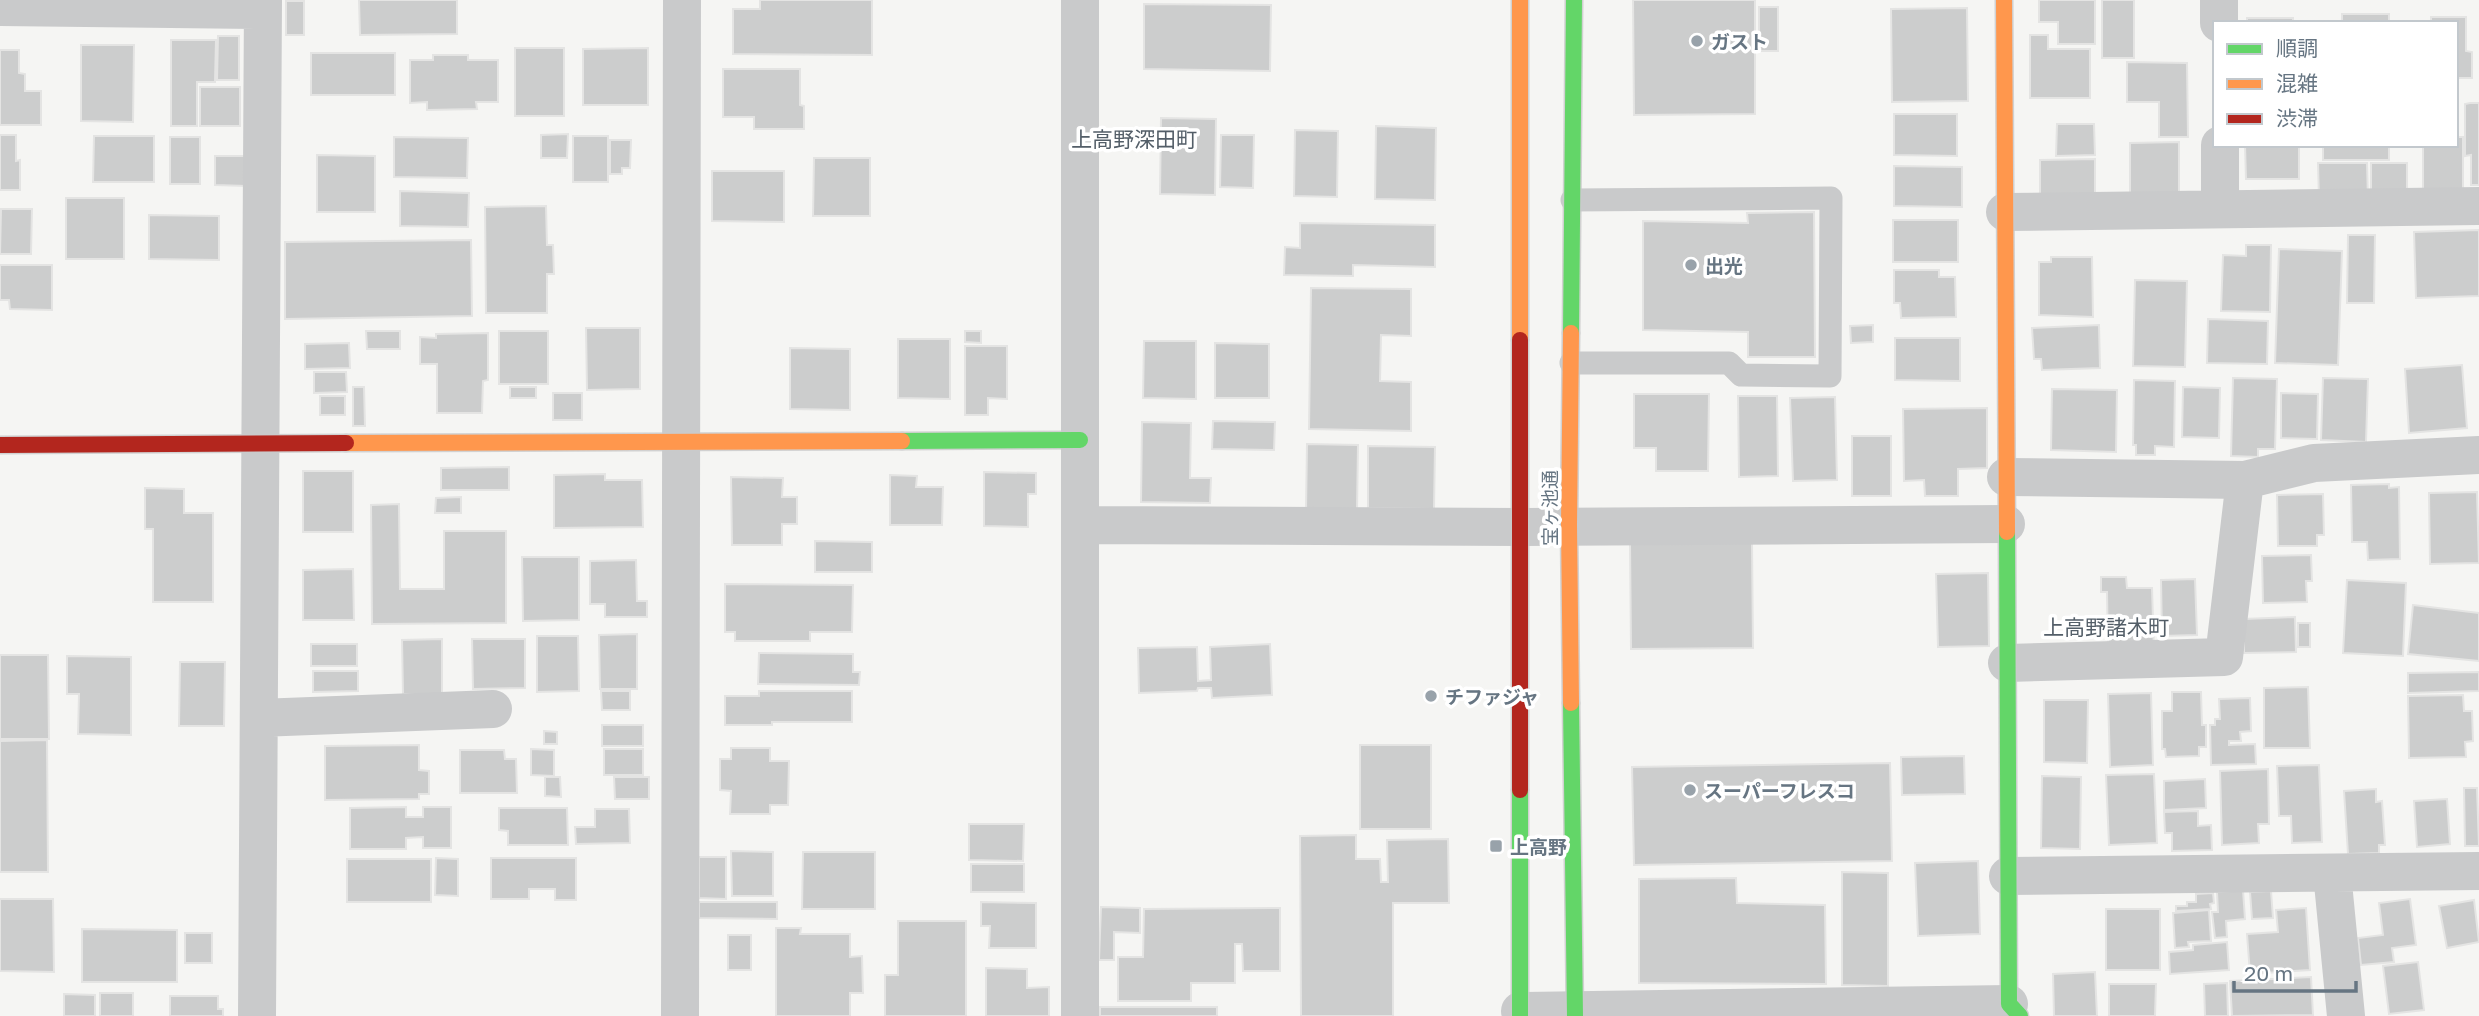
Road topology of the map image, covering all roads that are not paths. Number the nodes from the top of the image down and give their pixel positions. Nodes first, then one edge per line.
1 (682, 0) edge
2 (1080, 0) edge
3 (1520, 0) edge
4 (1574, 0) edge
5 (2004, 0) edge
6 (2219, 0) edge
7 (263, 5) edge
8 (0, 7) edge
9 (2220, 21) edge
10 (2220, 147) edge
11 (1573, 200) junction
12 (2479, 206) edge
13 (2220, 209) junction
14 (2005, 212) junction
15 (1571, 363) junction
16 (1080, 440) junction
17 (681, 442) junction
18 (261, 444) junction
19 (0, 445) edge
20 (2479, 455) edge
21 (2006, 477) junction
22 (2245, 480) junction
23 (2006, 524) junction
24 (1080, 525) junction
25 (1569, 525) junction
26 (1519, 527) junction
27 (2007, 663) junction
28 (493, 709) dead end
29 (259, 718) junction
30 (2479, 872) edge
31 (2332, 873) junction
32 (2008, 876) junction
33 (2014, 1010) edge
34 (1520, 1013) edge
35 (1575, 1013) edge
36 (257, 1016) edge
37 (680, 1016) edge
38 (1080, 1016) edge
39 (2346, 1016) edge

1 - 17 street
2 - 16 street
3 - 26 street, 宝ヶ池通
4 - 11 street, 宝ヶ池通
5 - 14 street
6 - 9 street
7 - 8 street
7 - 18 street
10 - 13 street
11 - 15 street, 宝ヶ池通
11 - 15 lane
12 - 13 street
13 - 14 street
14 - 21 street
15 - 25 street, 宝ヶ池通
16 - 17 street
16 - 24 street
17 - 18 street
17 - 37 street
18 - 19 street
18 - 29 street
20 - 22 street
21 - 22 street
21 - 23 street
22 - 27 street
23 - 25 street
23 - 27 street
24 - 26 street
24 - 38 street
25 - 26 street
25 - 35 street, 宝ヶ池通
26 - 34 street, 宝ヶ池通
27 - 32 street
28 - 29 street
29 - 36 street
30 - 31 street
31 - 32 street
31 - 39 street
32 - 33 street
33 - 35 street
34 - 35 street

